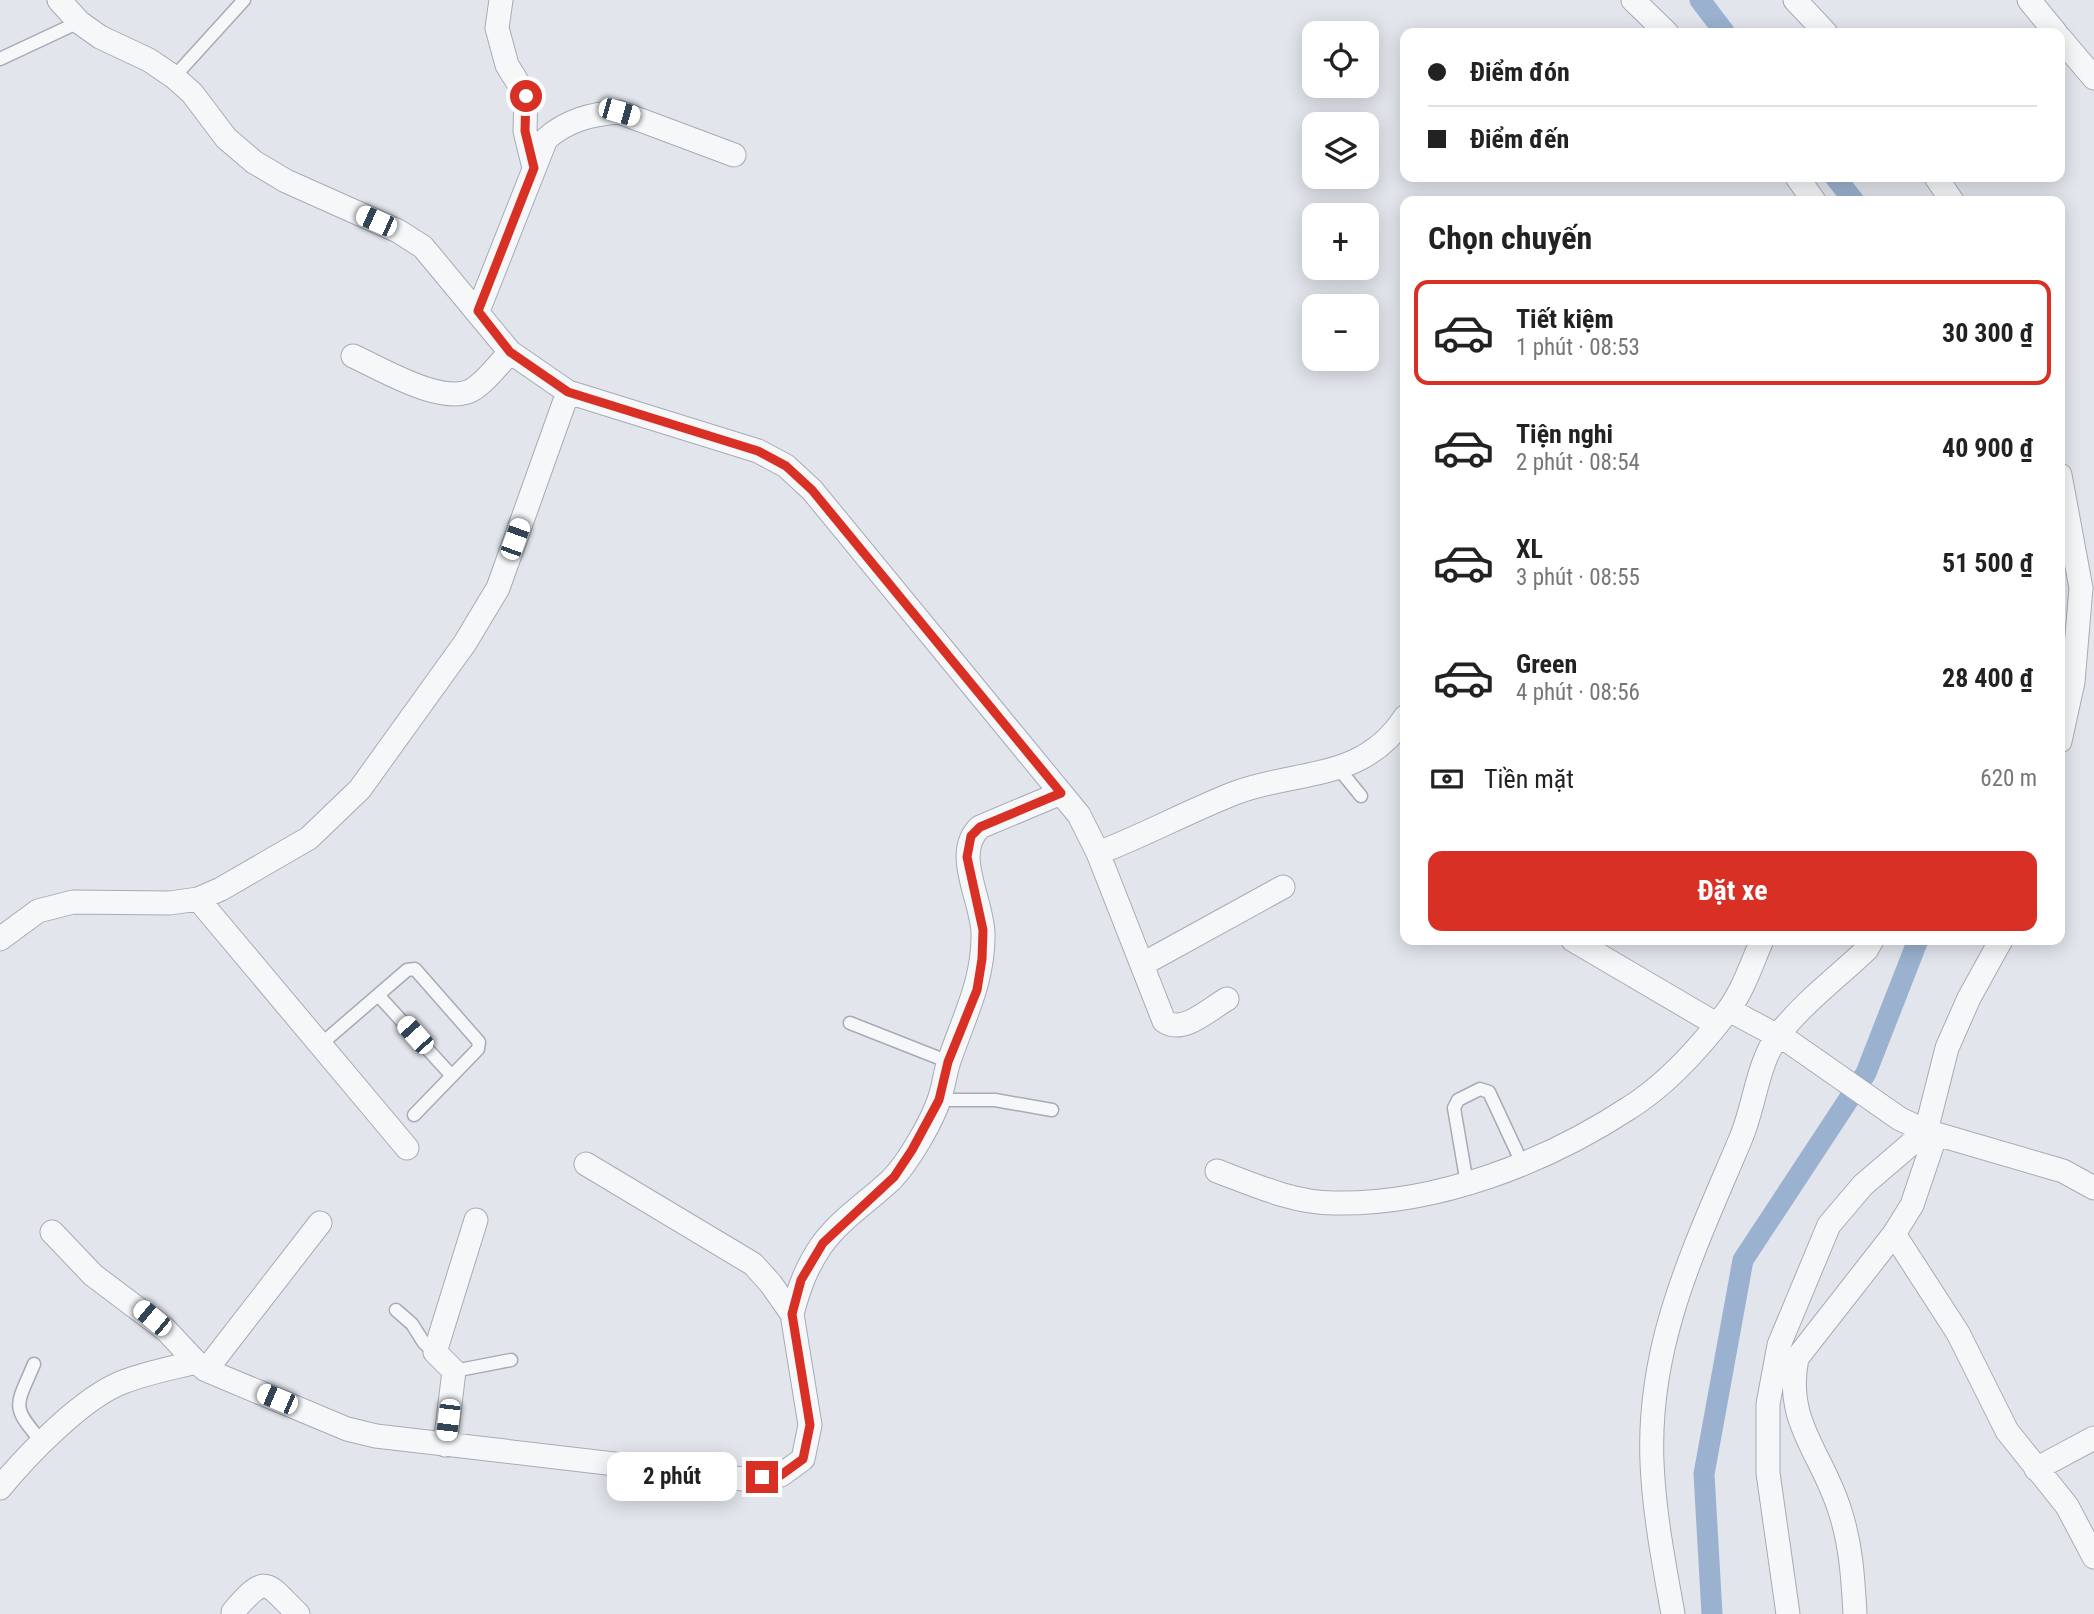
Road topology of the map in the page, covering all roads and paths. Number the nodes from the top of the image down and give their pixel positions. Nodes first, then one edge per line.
1 (59, 0) edge
2 (244, 0) edge
3 (501, 0) edge
4 (1633, 0) edge
5 (1795, 0) edge
6 (2029, 0) edge
7 (79, 22) junction
8 (1662, 28) edge
9 (1821, 28) edge
10 (2052, 28) edge
11 (2065, 43) edge
12 (0, 59) edge
13 (2091, 69) edge
14 (174, 78) junction
15 (734, 155) dead end
16 (534, 168) junction
17 (478, 311) junction
18 (510, 352) junction
19 (353, 356) dead end
20 (568, 392) junction
21 (2065, 502) edge
22 (2065, 718) edge
23 (1400, 722) edge
24 (1339, 769) junction
25 (1061, 793) junction
26 (1361, 796) dead end
27 (1098, 853) junction
28 (1283, 887) dead end
29 (198, 900) junction
30 (0, 939) edge
31 (1583, 945) edge
32 (1759, 945) edge
33 (1869, 945) edge
34 (1998, 945) edge
35 (1143, 964) junction
36 (378, 995) junction
37 (1227, 999) dead end
38 (1722, 1017) junction
39 (850, 1023) dead end
40 (1784, 1039) junction
41 (320, 1045) junction
42 (948, 1062) junction
43 (452, 1076) junction
44 (939, 1100) junction
45 (1052, 1110) dead end
46 (414, 1115) dead end
47 (1931, 1132) junction
48 (407, 1148) dead end
49 (1522, 1163) junction
50 (586, 1164) dead end
51 (1217, 1171) dead end
52 (1467, 1184) junction
53 (2094, 1188) edge
54 (476, 1220) dead end
55 (320, 1223) dead end
56 (52, 1232) dead end
57 (1894, 1234) junction
58 (396, 1310) dead end
59 (792, 1314) junction
60 (435, 1352) junction
61 (511, 1360) dead end
62 (34, 1364) dead end
63 (201, 1366) junction
64 (454, 1371) junction
65 (2094, 1438) edge
66 (42, 1442) junction
67 (445, 1445) junction
68 (2036, 1469) junction
69 (3, 1478) edge
70 (2094, 1557) edge
71 (233, 1612) dead end
72 (298, 1614) edge
73 (1673, 1614) edge
74 (1788, 1614) edge
75 (1855, 1614) edge

1 - 7 street
2 - 14 lane
3 - 16 street
4 - 8 street
5 - 9 street
6 - 10 street
7 - 12 lane
7 - 14 street
11 - 13 street
14 - 17 street
15 - 16 street
16 - 17 street
17 - 18 street
18 - 19 street
18 - 20 street
20 - 25 street
20 - 29 street
21 - 22 street
23 - 24 street
24 - 26 lane
24 - 27 street
25 - 27 street
25 - 42 street
27 - 35 street
28 - 35 street
29 - 30 street
29 - 41 street
31 - 38 street
32 - 38 street
33 - 40 street
34 - 47 street
35 - 37 street
36 - 41 lane
36 - 43 lane
36 - 43 lane
38 - 40 street
38 - 49 street
39 - 42 lane
40 - 47 street
40 - 73 street
41 - 48 street
42 - 44 street
43 - 46 lane
44 - 45 lane
44 - 59 street
47 - 53 street
47 - 57 street
47 - 74 street
49 - 52 street
49 - 52 lane
50 - 59 street
51 - 52 street
54 - 60 street
55 - 63 street
56 - 63 street
57 - 68 street
57 - 75 street
58 - 60 lane
59 - 67 street
60 - 64 street
61 - 64 lane
62 - 66 lane
63 - 66 street
63 - 67 street
64 - 67 street
65 - 68 street
66 - 69 street
68 - 70 street
71 - 72 street

